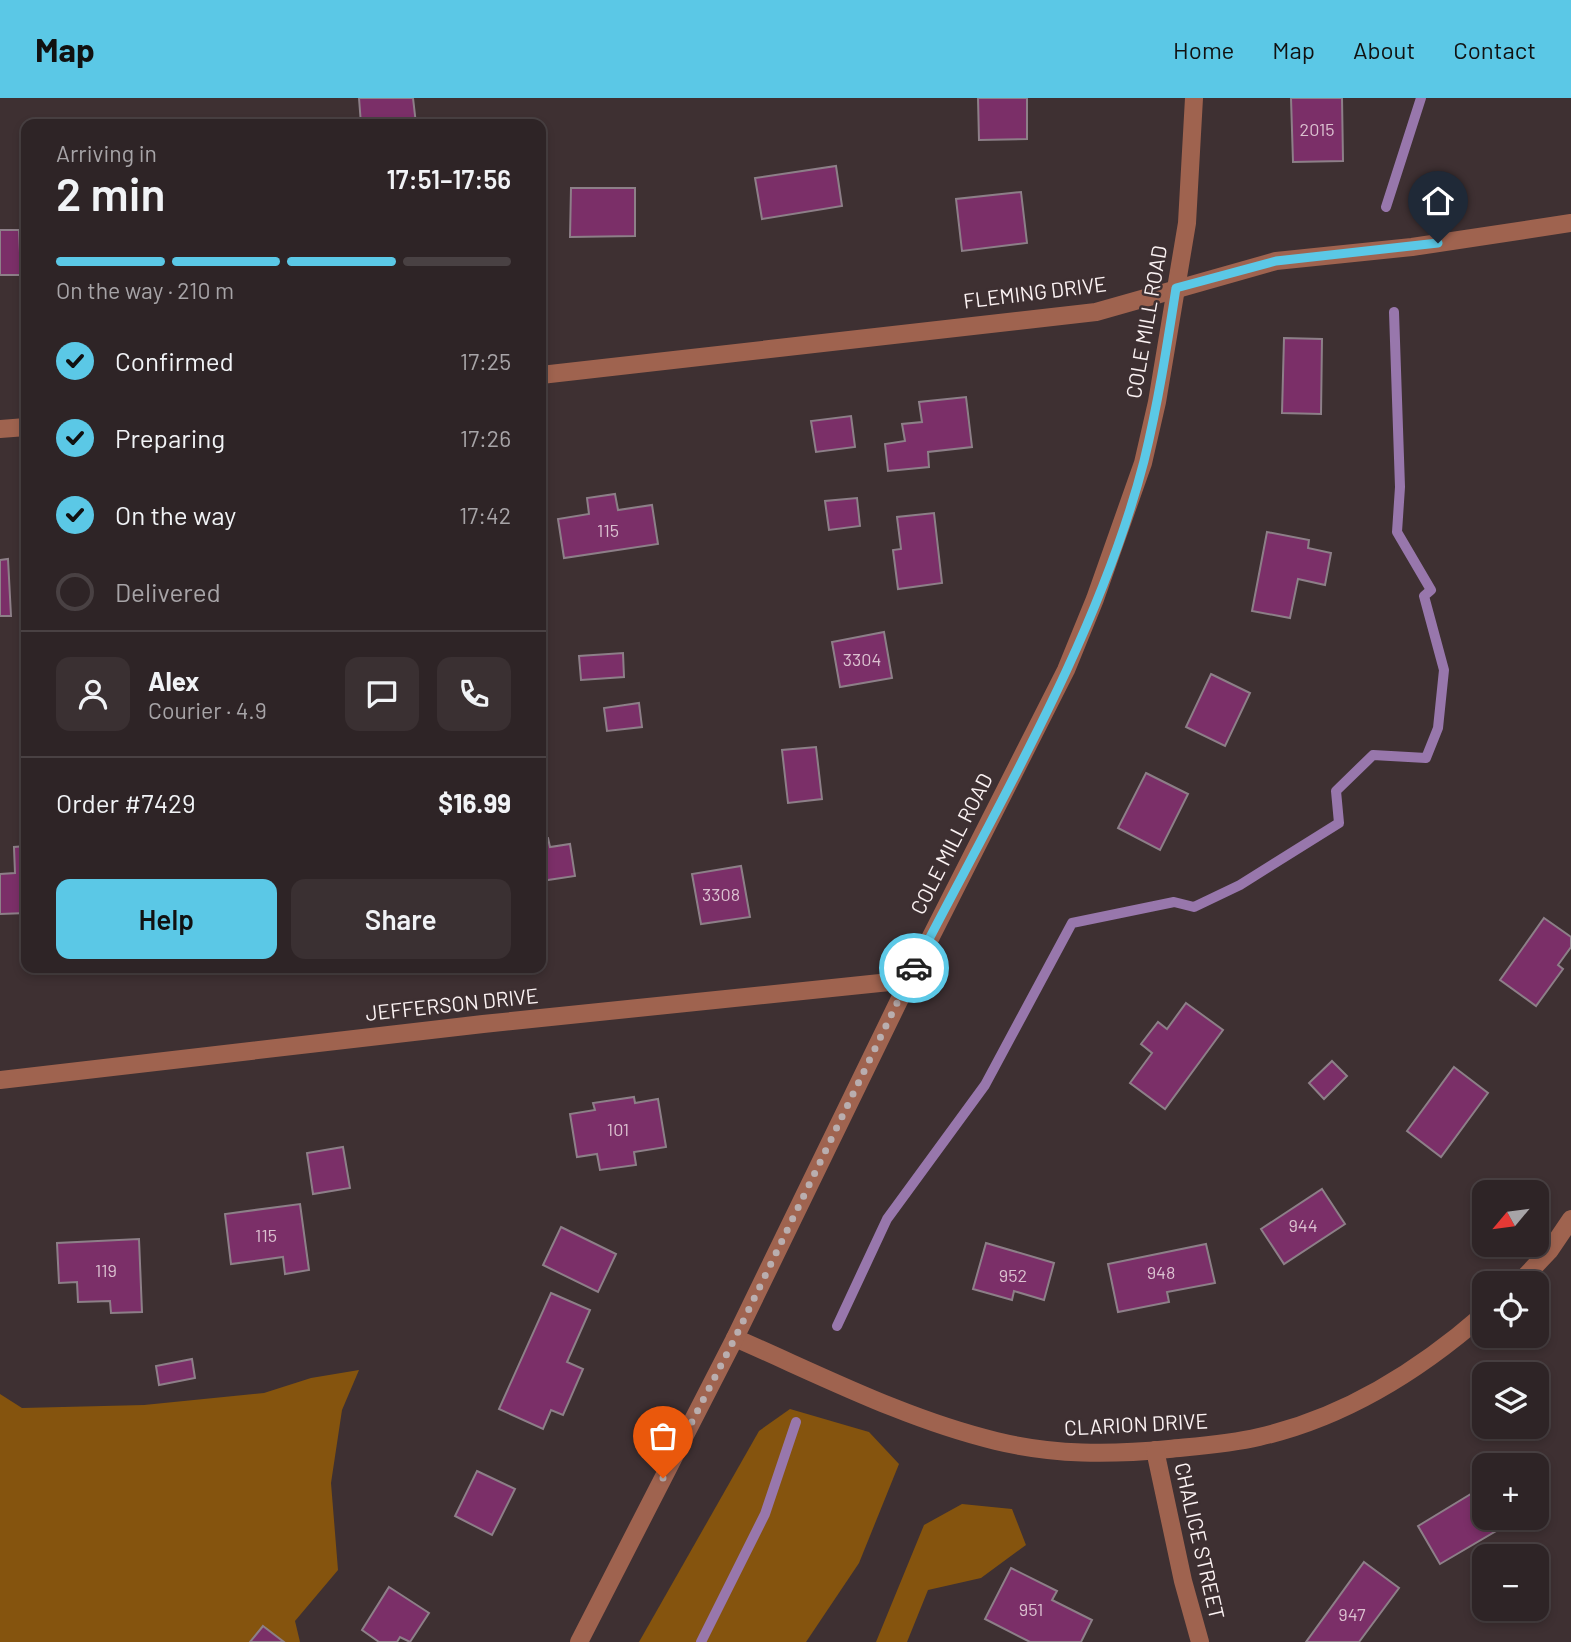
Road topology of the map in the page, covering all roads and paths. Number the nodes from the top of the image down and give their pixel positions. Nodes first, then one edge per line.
1 (1194, 98) edge
2 (1571, 223) edge
3 (1176, 288) junction
4 (546, 374) edge
5 (21, 428) edge
6 (0, 429) edge
7 (909, 980) junction
8 (0, 1080) edge
9 (1571, 1219) edge
10 (1530, 1271) edge
11 (1472, 1323) edge
12 (735, 1338) junction
13 (1155, 1450) junction
14 (579, 1642) edge
15 (1199, 1642) edge

1 - 3 street, COLE MILL ROAD
2 - 3 street, FLEMING DRIVE
3 - 4 street, FLEMING DRIVE
3 - 7 street, COLE MILL ROAD
5 - 6 street
7 - 8 street, JEFFERSON DRIVE
7 - 12 street, COLE MILL ROAD
9 - 10 street
11 - 13 street, CLARION DRIVE
12 - 13 street, CLARION DRIVE
12 - 14 street, COLE MILL ROAD
13 - 15 street, CHALICE STREET

